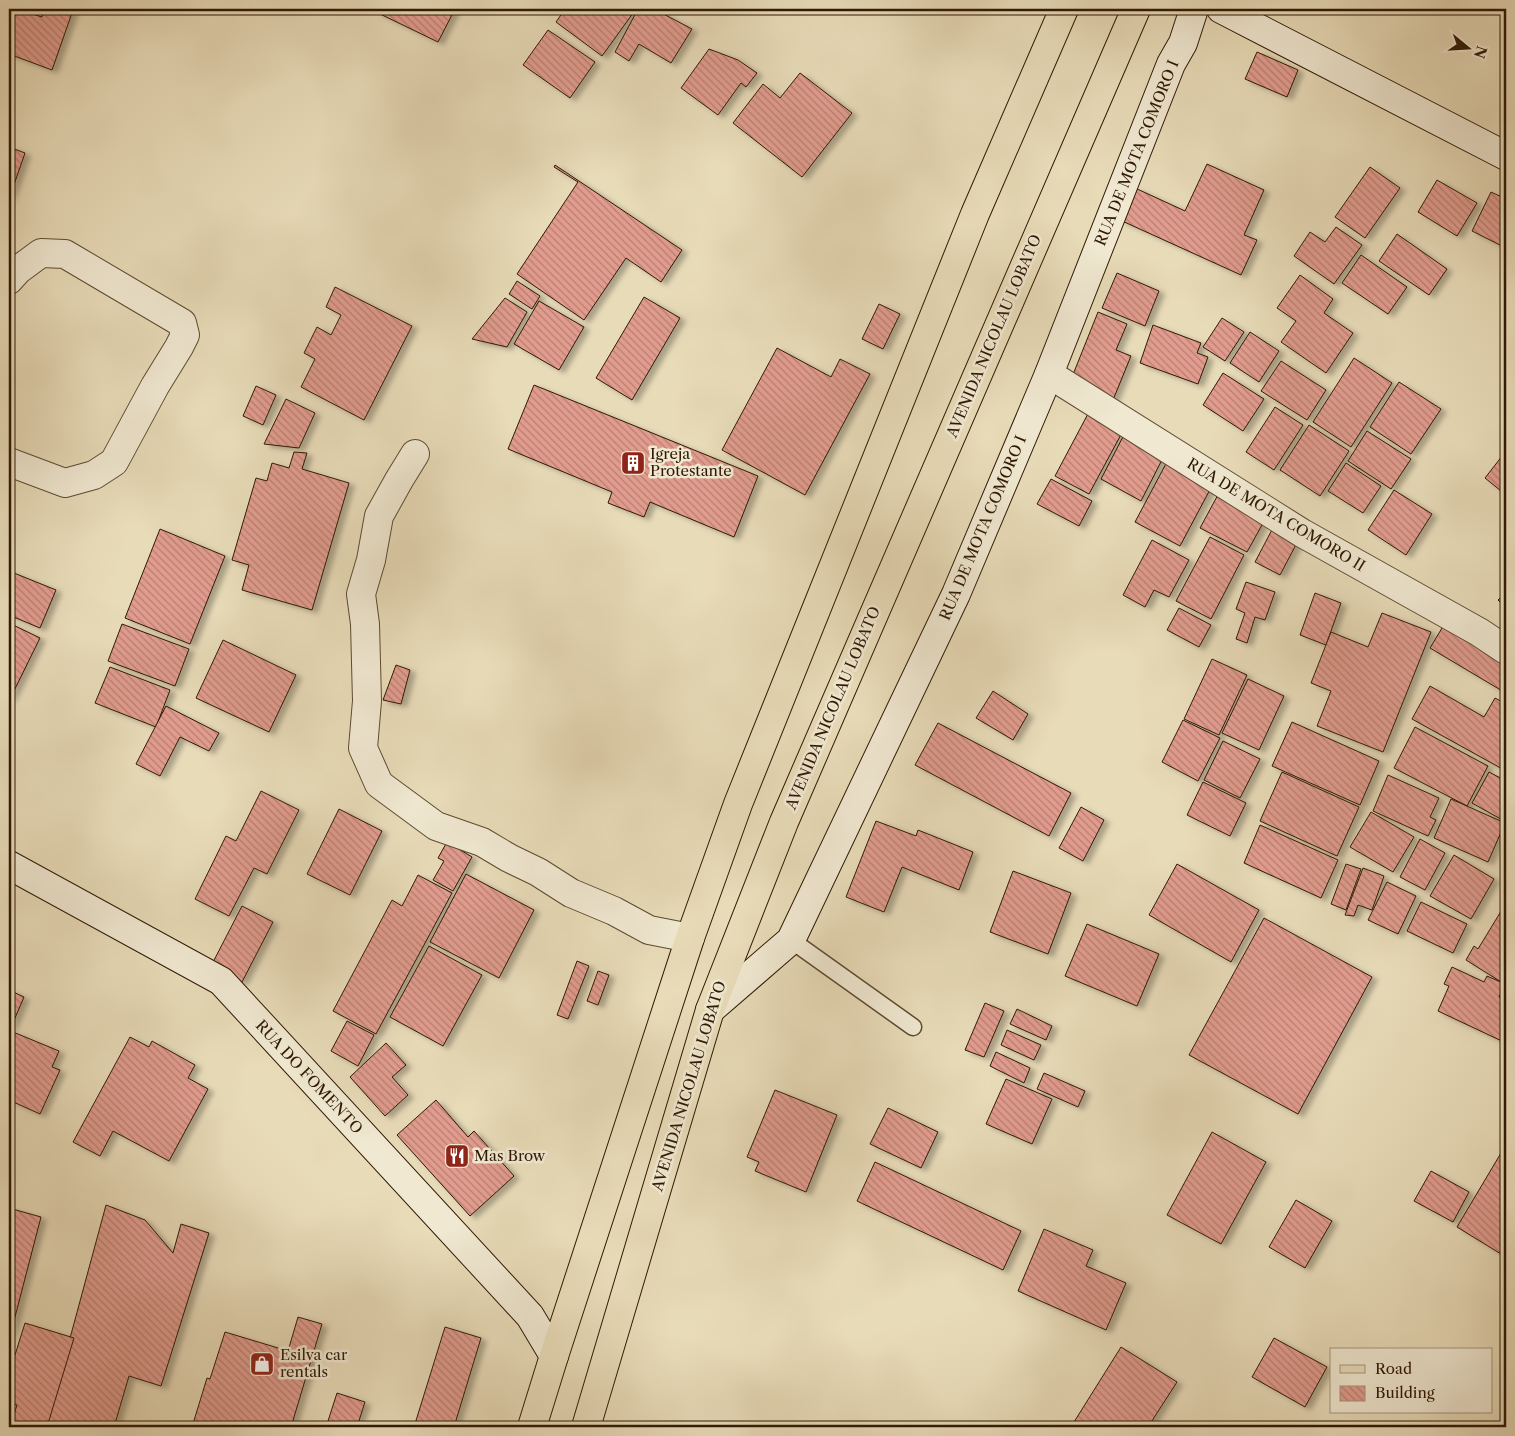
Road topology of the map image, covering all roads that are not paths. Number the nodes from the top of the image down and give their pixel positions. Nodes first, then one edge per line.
1 (1064, 9) edge
2 (1136, 9) edge
3 (1194, 9) edge
4 (1220, 9) edge
5 (1506, 156) edge
6 (9, 280) edge
7 (1049, 374) junction
8 (415, 454) dead end
9 (9, 462) edge
10 (1506, 650) edge
11 (9, 865) edge
12 (690, 938) junction
13 (791, 940) junction
14 (710, 1010) junction
15 (913, 1028) dead end
16 (554, 1356) junction
17 (532, 1427) edge
18 (586, 1427) edge

1 - 12 main road
2 - 14 main road, AVENIDA NICOLAU LOBATO
3 - 7 street, RUA DE MOTA COMORO I
4 - 5 street
6 - 9 street
7 - 10 street, RUA DE MOTA COMORO II
7 - 13 street, RUA DE MOTA COMORO I
8 - 12 street
11 - 16 street, RUA DO FOMENTO
12 - 16 main road
13 - 14 street, RUA DE MOTA COMORO I
13 - 15 lane
14 - 18 main road, AVENIDA NICOLAU LOBATO
16 - 17 main road

